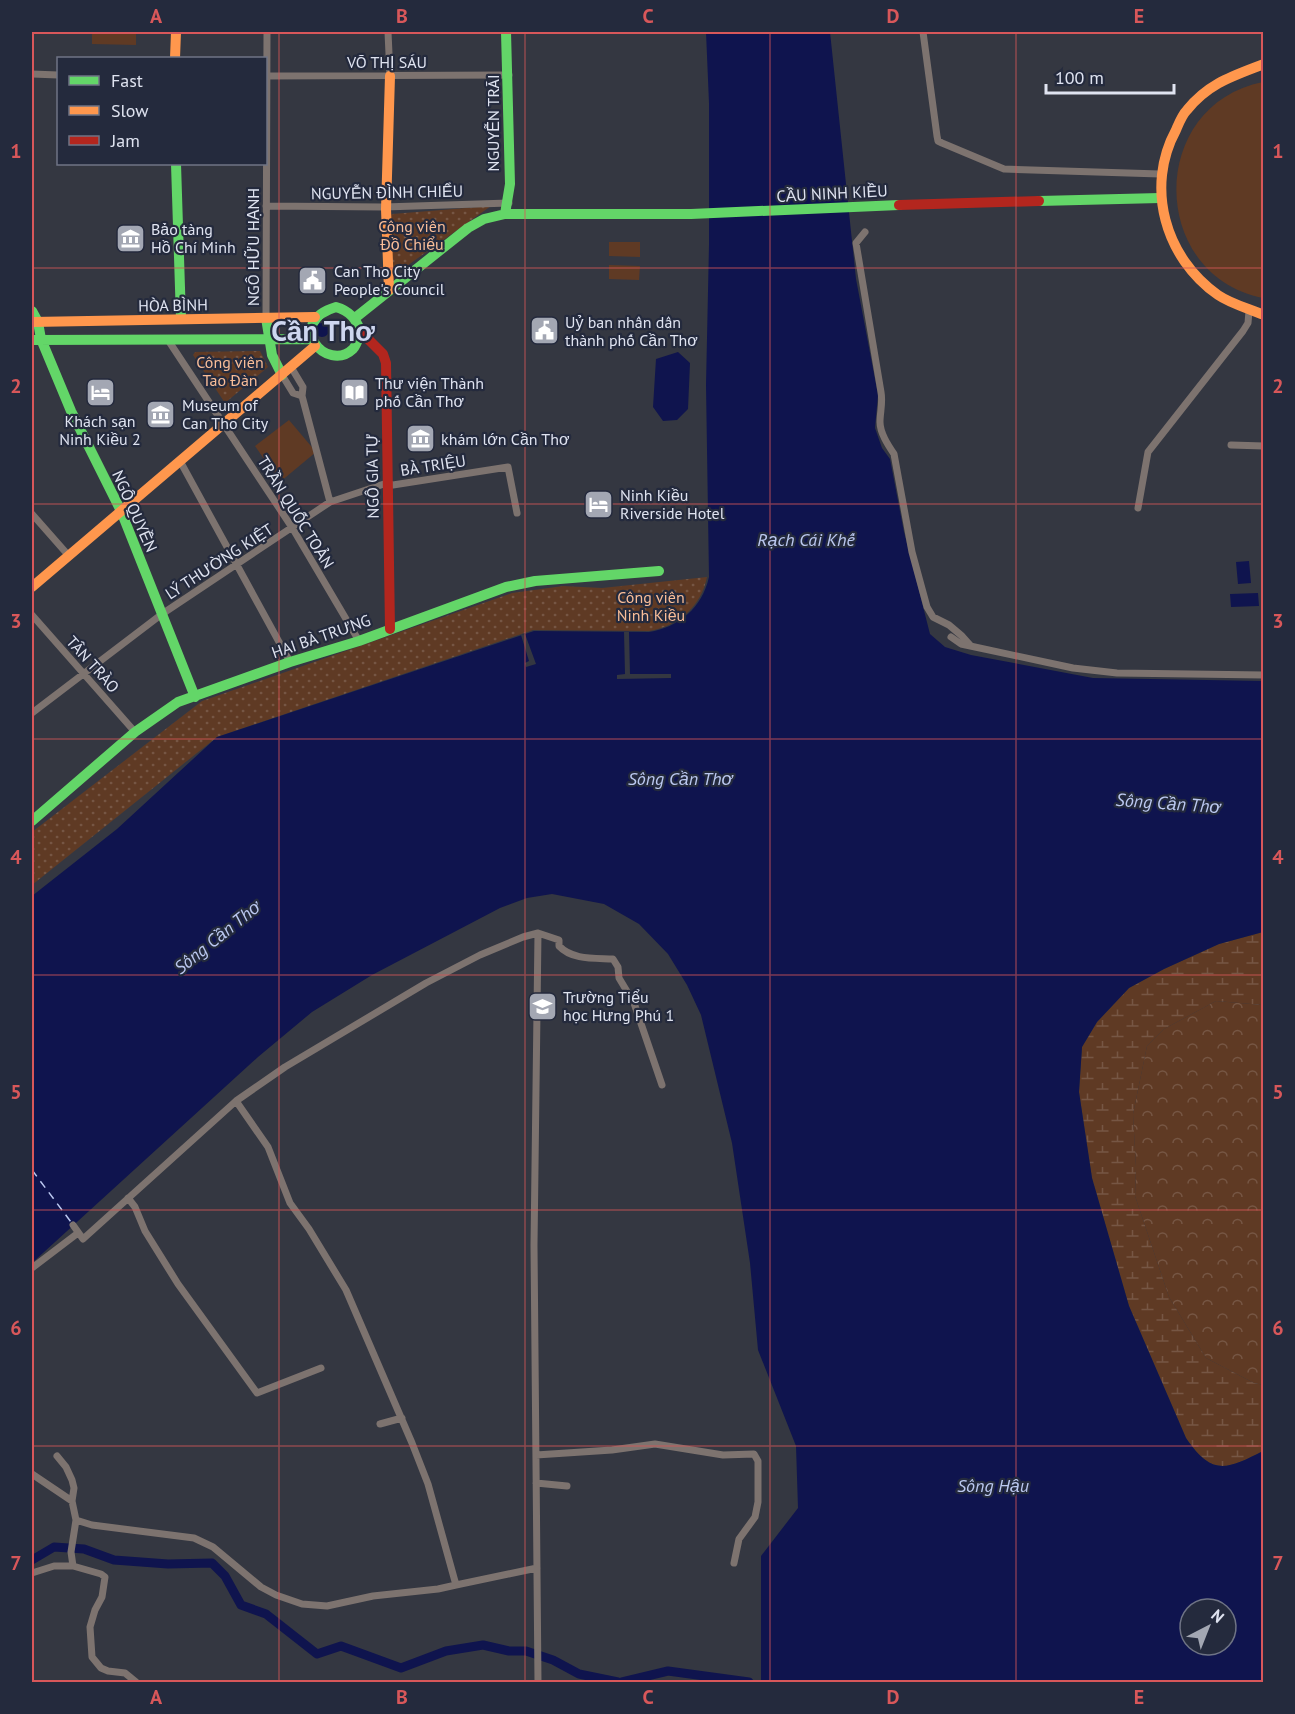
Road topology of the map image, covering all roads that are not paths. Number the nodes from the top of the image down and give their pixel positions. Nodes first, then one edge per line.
1 (176, 32) edge
2 (267, 32) edge
3 (388, 32) edge
4 (506, 32) edge
5 (923, 32) edge
6 (175, 57) edge
7 (266, 57) edge
8 (1263, 64) edge
9 (32, 74) edge
10 (57, 75) edge
11 (508, 75) junction
12 (267, 76) edge
13 (390, 76) junction
14 (176, 165) edge
15 (266, 165) edge
16 (1160, 174) junction
17 (1160, 198) junction
18 (266, 206) junction
19 (384, 207) junction
20 (507, 209) junction
21 (865, 232) dead end
22 (389, 290) junction
23 (32, 311) edge
24 (1249, 311) junction
25 (1263, 315) edge
26 (315, 317) junction
27 (266, 318) junction
28 (355, 318) junction
29 (181, 320) junction
30 (34, 322) edge
31 (361, 332) junction
32 (168, 339) junction
33 (268, 339) junction
34 (36, 340) edge
35 (314, 343) junction
36 (286, 371) junction
37 (303, 396) junction
38 (224, 424) junction
39 (1232, 445) dead end
40 (1263, 446) edge
41 (180, 461) junction
42 (387, 483) junction
43 (330, 502) junction
44 (1138, 508) dead end
45 (121, 511) junction
46 (517, 513) dead end
47 (32, 514) edge
48 (293, 529) junction
49 (69, 556) junction
50 (237, 566) junction
51 (659, 571) dead end
52 (32, 587) edge
53 (162, 614) junction
54 (32, 615) edge
55 (390, 629) junction
56 (951, 637) dead end
57 (358, 640) junction
58 (971, 646) junction
59 (290, 662) junction
60 (84, 674) junction
61 (1263, 675) edge
62 (195, 697) junction
63 (32, 714) edge
64 (135, 732) junction
65 (32, 821) edge
66 (538, 933) junction
67 (662, 1084) dead end
68 (236, 1101) junction
69 (128, 1198) junction
70 (73, 1225) dead end
71 (78, 1233) junction
72 (32, 1268) edge
73 (321, 1368) dead end
74 (402, 1418) junction
75 (380, 1424) dead end
76 (536, 1455) junction
77 (57, 1456) dead end
78 (32, 1474) edge
79 (536, 1483) junction
80 (567, 1486) dead end
81 (72, 1501) junction
82 (76, 1520) junction
83 (734, 1563) dead end
84 (73, 1566) junction
85 (537, 1568) junction
86 (32, 1573) edge
87 (456, 1585) junction
88 (136, 1683) edge
89 (538, 1683) edge

1 - 6 street
2 - 7 street, NGÔ HỮU HẠNH
3 - 13 street
4 - 11 street, NGUYỄN TRÃI
5 - 16 street
8 - 16 street
9 - 10 street
11 - 13 street, VÕ THỊ SÁU
11 - 20 street, NGUYỄN TRÃI
12 - 13 street, VÕ THỊ SÁU
13 - 19 street
14 - 29 street
15 - 18 street, NGÔ HỮU HẠNH
16 - 17 street
17 - 20 street, CẦU NINH KIỀU
17 - 24 street
18 - 19 street, NGUYỄN ĐÌNH CHIỂU
18 - 27 street, NGÔ HỮU HẠNH
19 - 20 street, NGUYỄN ĐÌNH CHIỂU
19 - 22 street
20 - 22 street
21 - 58 street
22 - 28 street
23 - 30 street
24 - 25 street
24 - 44 street
26 - 27 street, HÒA BÌNH
26 - 28 street
26 - 35 street
27 - 29 street, HÒA BÌNH
27 - 33 street
28 - 31 street
29 - 30 street, HÒA BÌNH
30 - 34 street, NGÔ QUYỀN
31 - 35 street
31 - 42 street, NGÔ GIA TỰ
32 - 33 street, HÒA BÌNH
32 - 34 street, HÒA BÌNH
32 - 38 street, TRẦN QUỐC TOẢN
33 - 35 street, HÒA BÌNH
33 - 36 street
34 - 45 street, NGÔ QUYỀN
35 - 36 street
36 - 37 street
36 - 37 street
36 - 38 street
37 - 43 street
38 - 41 street
38 - 48 street, TRẦN QUỐC TOẢN
39 - 40 street
41 - 45 street
41 - 50 street
42 - 43 street, LÝ THƯỜNG KIỆT
42 - 46 street, BÀ TRIỆU
42 - 55 street, NGÔ GIA TỰ
43 - 48 street, LÝ THƯỜNG KIỆT
45 - 49 street
45 - 53 street, NGÔ QUYỀN
47 - 49 street
48 - 50 street, LÝ THƯỜNG KIỆT
48 - 57 street, TRẦN QUỐC TOẢN
49 - 52 street
50 - 53 street, LÝ THƯỜNG KIỆT
50 - 59 street
51 - 55 street, HAI BÀ TRƯNG
53 - 60 street, LÝ THƯỜNG KIỆT
53 - 62 street, NGÔ QUYỀN
54 - 60 street, TÂN TRÀO
55 - 57 street, HAI BÀ TRƯNG
56 - 58 street
57 - 59 street, HAI BÀ TRƯNG
58 - 61 street
59 - 62 street, HAI BÀ TRƯNG
60 - 63 street, LÝ THƯỜNG KIỆT
60 - 64 street, TÂN TRÀO
62 - 64 street, HAI BÀ TRƯNG
64 - 65 street, HAI BÀ TRƯNG
66 - 67 street
66 - 68 street
66 - 76 street
68 - 69 street
68 - 74 street
69 - 71 street
69 - 73 street
70 - 71 street
71 - 72 street
74 - 75 street
74 - 87 street
76 - 79 street
76 - 83 street
77 - 81 street
78 - 81 street
79 - 80 street
79 - 85 street
81 - 82 street
82 - 84 street
82 - 87 street
84 - 86 street
84 - 88 street
85 - 87 street
85 - 89 street

